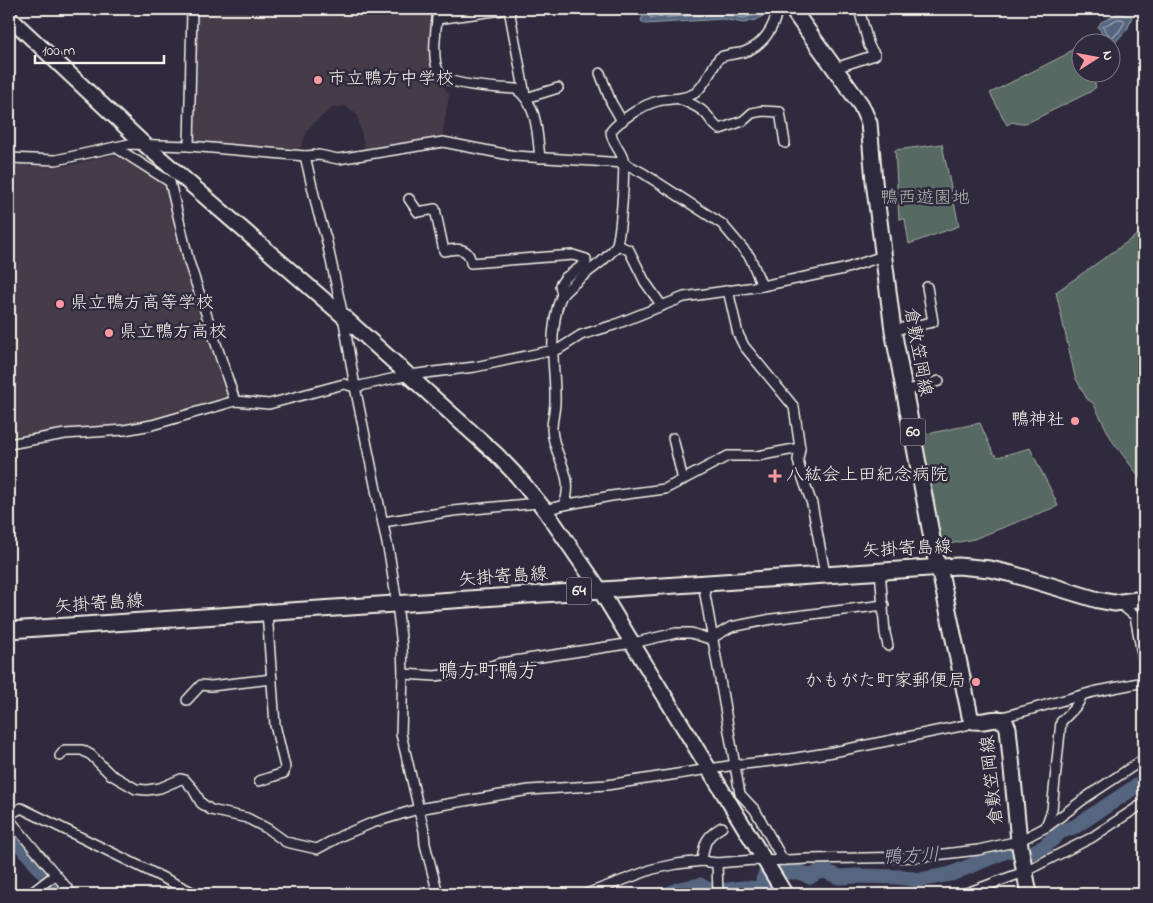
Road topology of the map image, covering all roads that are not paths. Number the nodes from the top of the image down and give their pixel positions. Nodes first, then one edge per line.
1 (14, 9) edge
2 (192, 9) edge
3 (438, 9) edge
4 (509, 9) edge
5 (777, 9) edge
6 (859, 9) edge
7 (798, 10) edge
8 (9, 17) edge
9 (437, 19) junction
10 (835, 68) junction
11 (600, 74) dead end
12 (558, 88) dead end
13 (525, 97) junction
14 (679, 99) junction
15 (622, 121) junction
16 (144, 144) junction
17 (785, 144) dead end
18 (189, 146) junction
19 (115, 147) junction
20 (305, 156) junction
21 (9, 158) edge
22 (540, 158) junction
23 (624, 163) junction
24 (409, 199) dead end
25 (617, 245) junction
26 (883, 256) junction
27 (762, 286) junction
28 (927, 287) dead end
29 (728, 290) junction
30 (562, 295) junction
31 (662, 306) junction
32 (343, 316) junction
33 (893, 330) junction
34 (552, 351) junction
35 (409, 375) junction
36 (939, 381) dead end
37 (355, 387) junction
38 (905, 391) junction
39 (236, 401) junction
40 (673, 438) dead end
41 (9, 444) edge
42 (800, 448) junction
43 (683, 480) junction
44 (564, 505) junction
45 (541, 506) junction
46 (383, 522) junction
47 (940, 567) junction
48 (880, 570) junction
49 (825, 574) junction
50 (704, 583) junction
51 (600, 590) junction
52 (1144, 600) edge
53 (1119, 602) junction
54 (398, 604) junction
55 (884, 605) junction
56 (268, 612) junction
57 (9, 630) edge
58 (713, 638) junction
59 (633, 643) junction
60 (888, 646) dead end
61 (1144, 665) edge
62 (403, 674) junction
63 (272, 678) junction
64 (1144, 682) edge
65 (1081, 696) junction
66 (187, 700) dead end
67 (998, 718) junction
68 (973, 722) junction
69 (60, 756) dead end
70 (1144, 759) edge
71 (735, 765) junction
72 (709, 769) junction
73 (259, 781) dead end
74 (1144, 803) edge
75 (418, 809) junction
76 (9, 815) edge
77 (9, 819) edge
78 (722, 827) dead end
79 (1045, 828) junction
80 (1019, 841) junction
81 (782, 860) junction
82 (702, 861) junction
83 (765, 861) junction
84 (717, 863) junction
85 (1024, 870) junction
86 (55, 875) junction
87 (30, 894) edge
88 (72, 894) edge
89 (196, 894) edge
90 (438, 894) edge
91 (586, 894) edge
92 (718, 894) edge
93 (785, 894) edge
94 (964, 894) edge
95 (1029, 894) edge

1 - 8 street
2 - 18 street
3 - 9 street
4 - 9 street
4 - 13 street
5 - 14 street
6 - 10 street
7 - 10 main road, 倉敷笠岡線 / 60
8 - 16 street
9 - 13 street
10 - 26 main road, 倉敷笠岡線 / 60
11 - 15 street
12 - 13 street
13 - 22 street
14 - 15 street
14 - 17 street
15 - 23 street
16 - 18 street
16 - 19 street
16 - 32 street
18 - 20 street
19 - 21 street
19 - 39 street
20 - 22 street
20 - 32 street
22 - 23 street
23 - 25 street
23 - 27 street
24 - 30 street
25 - 30 street
25 - 31 street
26 - 27 street
26 - 33 main road, 倉敷笠岡線 / 60
27 - 29 street
28 - 33 street
29 - 31 street
29 - 42 street
30 - 34 street
31 - 34 street
32 - 35 street
32 - 37 street
33 - 38 main road, 倉敷笠岡線 / 60
34 - 35 street
34 - 44 street
35 - 37 street
35 - 45 street
36 - 38 street
37 - 39 street
37 - 46 street
38 - 47 main road, 倉敷笠岡線 / 60
39 - 41 street
40 - 43 street
42 - 43 street
42 - 49 street
43 - 44 street
44 - 45 street
45 - 46 street
45 - 51 street
46 - 54 street
47 - 48 main road, 矢掛寄島線 / 64
47 - 53 main road, 矢掛寄島線 / 64
47 - 68 main road, 倉敷笠岡線 / 60
48 - 49 main road, 矢掛寄島線 / 64
48 - 55 street
49 - 50 main road, 矢掛寄島線 / 64
50 - 51 main road, 矢掛寄島線 / 64
50 - 58 street
51 - 54 main road, 矢掛寄島線 / 64
51 - 59 street
52 - 53 main road, 矢掛寄島線 / 64
53 - 61 street
54 - 56 main road, 矢掛寄島線 / 64
54 - 62 street
55 - 58 street
55 - 60 street
56 - 57 main road, 矢掛寄島線 / 64
56 - 63 street
58 - 59 street
58 - 71 street
59 - 62 street
59 - 72 street
62 - 75 street
63 - 66 street
63 - 73 street
64 - 65 street
65 - 67 street
65 - 79 street
67 - 68 main road, 倉敷笠岡線
67 - 80 main road, 倉敷笠岡線
68 - 71 street
69 - 75 street
70 - 79 street
71 - 72 street
71 - 81 street
72 - 75 street
72 - 83 street
74 - 85 street
75 - 90 street
76 - 89 street
77 - 86 street
78 - 82 street
79 - 80 street
80 - 81 street
80 - 85 main road, 倉敷笠岡線
81 - 83 street
82 - 84 street
82 - 91 street
83 - 84 street
83 - 93 street
84 - 92 street
85 - 94 street
85 - 95 main road, 倉敷笠岡線
86 - 87 street
86 - 88 street

